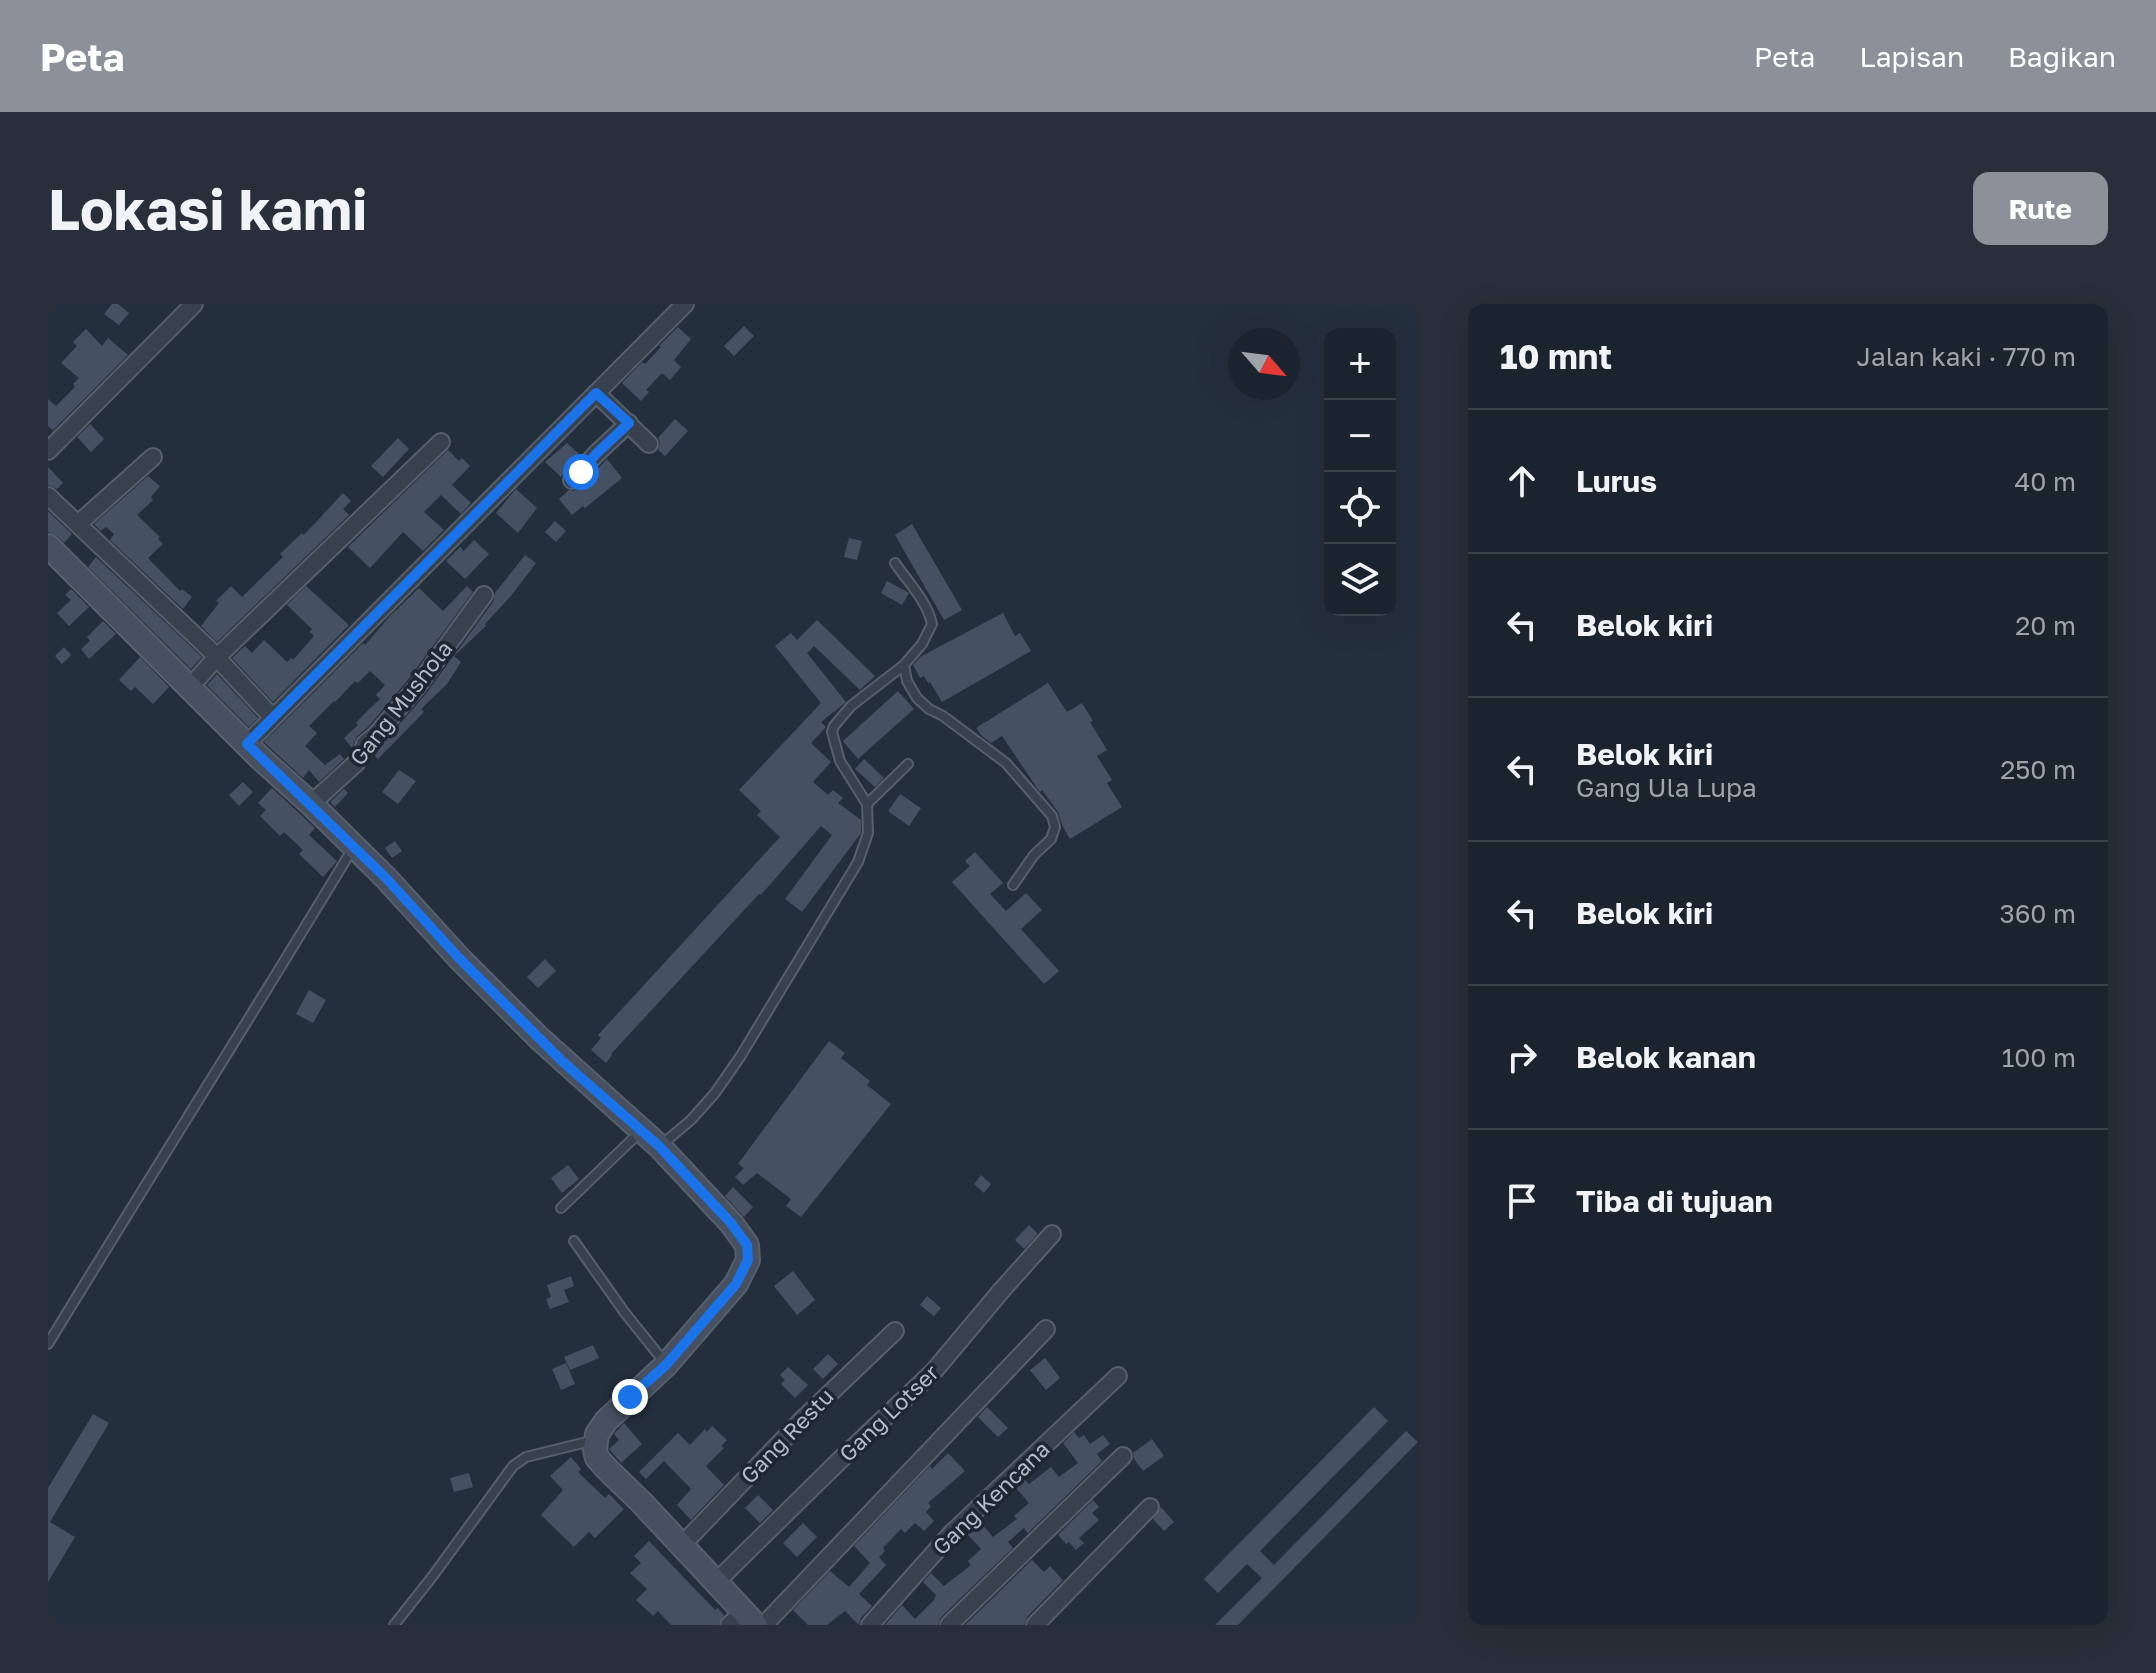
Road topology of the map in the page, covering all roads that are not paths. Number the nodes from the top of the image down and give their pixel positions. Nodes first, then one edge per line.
1 (194, 304) edge
2 (685, 304) edge
3 (596, 393) junction
4 (629, 423) junction
5 (441, 442) dead end
6 (649, 444) dead end
7 (48, 451) edge
8 (153, 457) dead end
9 (572, 480) dead end
10 (48, 496) edge
11 (78, 524) junction
12 (48, 546) edge
13 (895, 563) dead end
14 (484, 595) dead end
15 (216, 658) junction
16 (904, 665) junction
17 (190, 687) junction
18 (273, 718) junction
19 (247, 744) junction
20 (908, 764) dead end
21 (311, 804) junction
22 (867, 804) junction
23 (354, 847) junction
24 (1013, 885) dead end
25 (642, 1131) junction
26 (659, 1146) junction
27 (561, 1208) dead end
28 (1052, 1234) dead end
29 (574, 1241) dead end
30 (1046, 1329) dead end
31 (895, 1331) dead end
32 (48, 1344) edge
33 (666, 1365) junction
34 (1118, 1376) dead end
35 (596, 1440) junction
36 (1123, 1456) dead end
37 (1150, 1507) dead end
38 (682, 1545) junction
39 (716, 1582) junction
40 (743, 1621) edge
41 (394, 1625) edge
42 (764, 1625) edge
43 (870, 1625) edge
44 (949, 1625) edge
45 (1035, 1625) edge

1 - 7 street
2 - 3 street
3 - 4 street
3 - 18 street
4 - 6 street
4 - 9 street
5 - 15 street
8 - 11 street
10 - 11 street
11 - 15 street
12 - 17 main road
13 - 16 lane
14 - 21 street, Gang Mushola
15 - 17 street
15 - 18 street
16 - 22 lane
16 - 24 lane
17 - 19 main road
18 - 19 street
19 - 21 main road
20 - 22 lane
21 - 23 main road
22 - 26 lane
23 - 25 main road
23 - 32 lane
25 - 26 main road
25 - 27 lane
26 - 33 main road
28 - 39 street, Gang Lotser
29 - 33 lane
30 - 42 street
31 - 38 street, Gang Restu
33 - 35 main road
34 - 43 street, Gang Kencana
35 - 38 main road
35 - 41 lane
36 - 44 street
37 - 45 street
38 - 39 main road
39 - 40 main road

